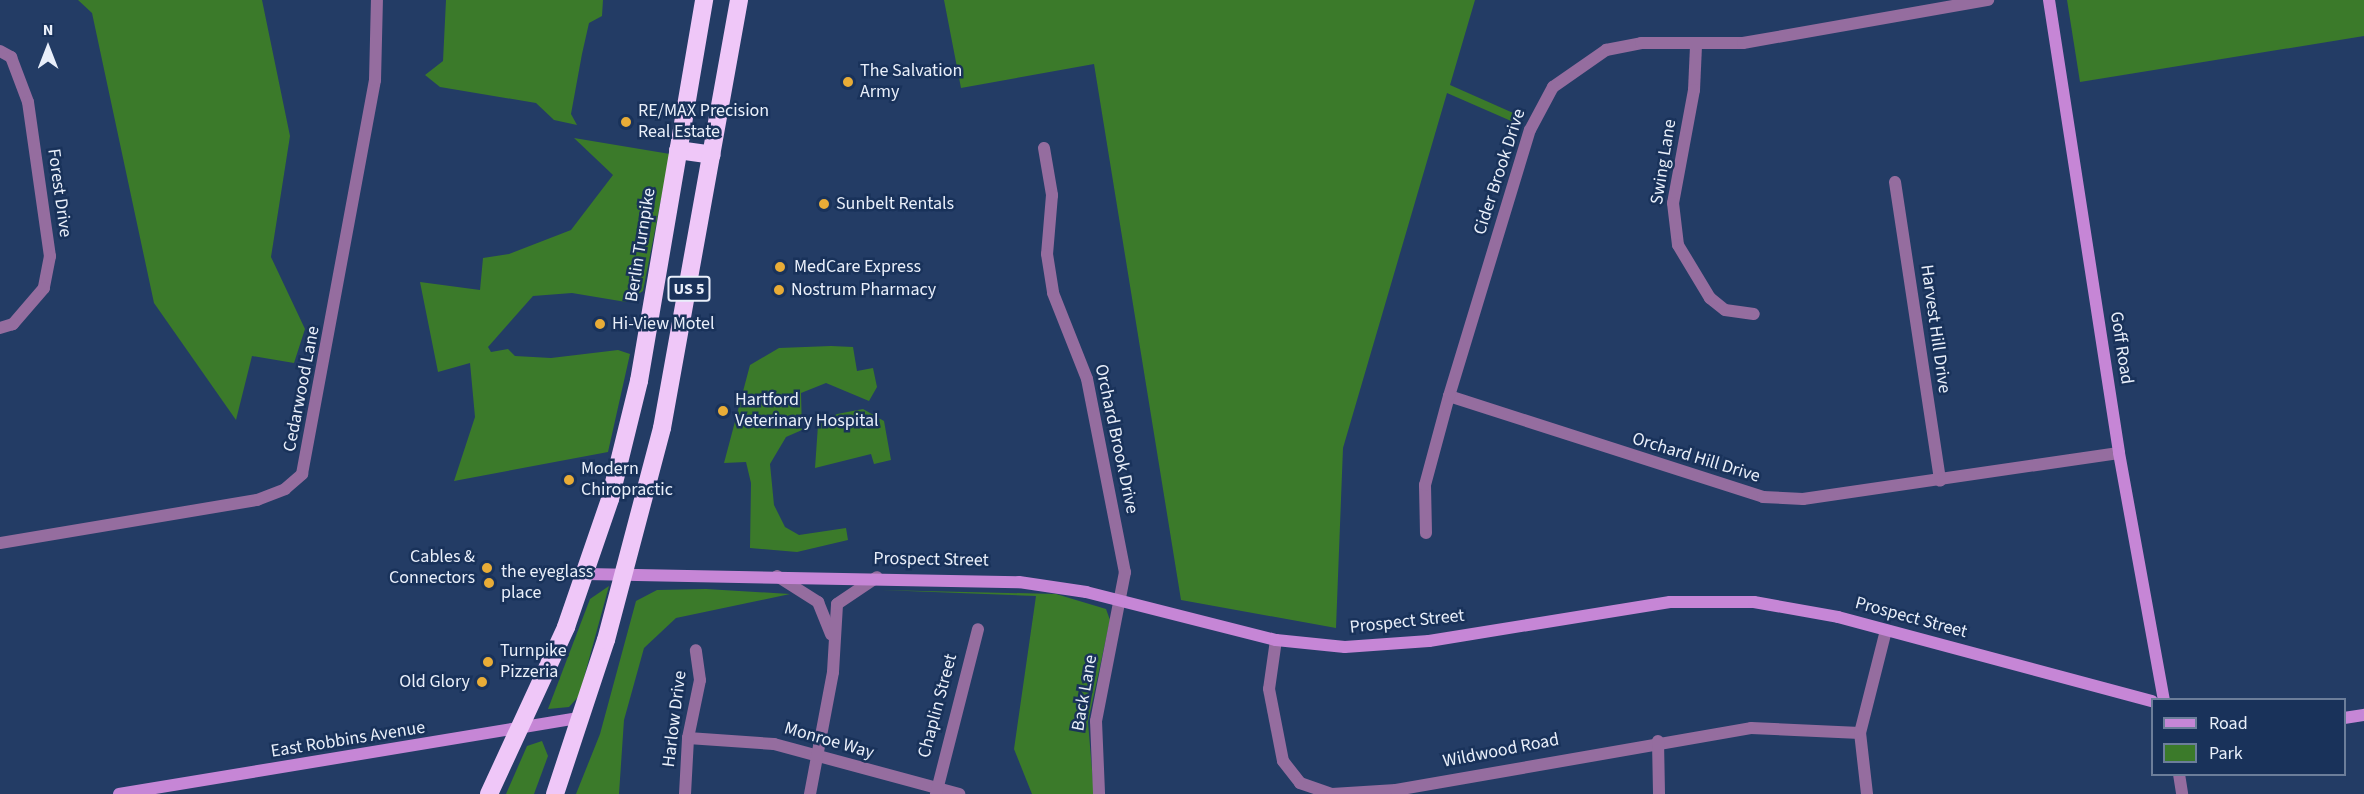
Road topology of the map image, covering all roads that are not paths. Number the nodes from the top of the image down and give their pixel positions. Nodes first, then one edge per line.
1 (377, 0) edge
2 (704, 0) edge
3 (739, 0) edge
4 (1988, 0) edge
5 (2049, 0) edge
6 (1696, 46) junction
7 (0, 51) edge
8 (1044, 148) dead end
9 (678, 150) junction
10 (712, 155) junction
11 (1895, 182) dead end
12 (1754, 314) dead end
13 (0, 328) edge
14 (1449, 396) junction
15 (2119, 453) junction
16 (1940, 481) junction
17 (1426, 533) dead end
18 (0, 543) edge
19 (586, 574) junction
20 (625, 575) junction
21 (777, 576) junction
22 (877, 577) junction
23 (1123, 600) junction
24 (978, 629) dead end
25 (1886, 630) junction
26 (1276, 640) junction
27 (834, 645) junction
28 (696, 650) dead end
29 (2164, 698) edge
30 (2151, 701) edge
31 (2364, 716) edge
32 (582, 717) junction
33 (2346, 718) edge
34 (518, 729) junction
35 (1860, 733) junction
36 (688, 738) junction
37 (1658, 741) junction
38 (814, 753) junction
39 (2179, 776) edge
40 (936, 792) edge
41 (1396, 792) edge
42 (119, 794) edge
43 (489, 794) edge
44 (555, 794) edge
45 (685, 794) edge
46 (810, 794) edge
47 (959, 794) edge
48 (1099, 794) edge
49 (1659, 794) edge
50 (1867, 794) edge
51 (2182, 794) edge

1 - 18 street, Cedarwood Lane
2 - 9 highway, Berlin Turnpike / US 5
3 - 10 highway, US 5
4 - 6 street, Cider Brook Drive
5 - 15 main road, Goff Road
6 - 12 street, Swing Lane
6 - 14 street, Cider Brook Drive
7 - 13 street, Forest Drive
8 - 23 street, Orchard Brook Drive
9 - 10 highway
9 - 19 highway, Berlin Turnpike / US 5
10 - 20 highway, US 5
11 - 16 street, Harvest Hill Drive
14 - 16 street, Orchard Hill Drive
14 - 17 street, Cider Brook Drive
15 - 16 street, Orchard Hill Drive
15 - 29 main road, Goff Road
19 - 20 main road, Prospect Street
19 - 34 highway, Berlin Turnpike / US 5
20 - 21 main road, Prospect Street
20 - 32 highway, US 5
21 - 22 main road, Prospect Street
21 - 27 street
22 - 23 main road, Prospect Street
22 - 27 street
23 - 26 main road, Prospect Street
23 - 48 street, Back Lane
24 - 40 street, Chaplin Street
25 - 26 main road, Prospect Street
25 - 30 main road, Prospect Street
25 - 35 street
26 - 41 street, Wildwood Road
27 - 38 street
28 - 36 street, Harlow Drive
31 - 33 main road
32 - 34 main road, East Robbins Avenue
32 - 44 highway, US 5
34 - 42 main road, East Robbins Avenue
34 - 43 highway, Berlin Turnpike / US 5
35 - 37 street, Wildwood Road
35 - 50 street
36 - 38 street, Monroe Way
36 - 45 street, Harlow Drive
37 - 41 street, Wildwood Road
37 - 49 street
38 - 40 street, Monroe Way
38 - 46 street
39 - 51 street
40 - 47 street, Monroe Way

